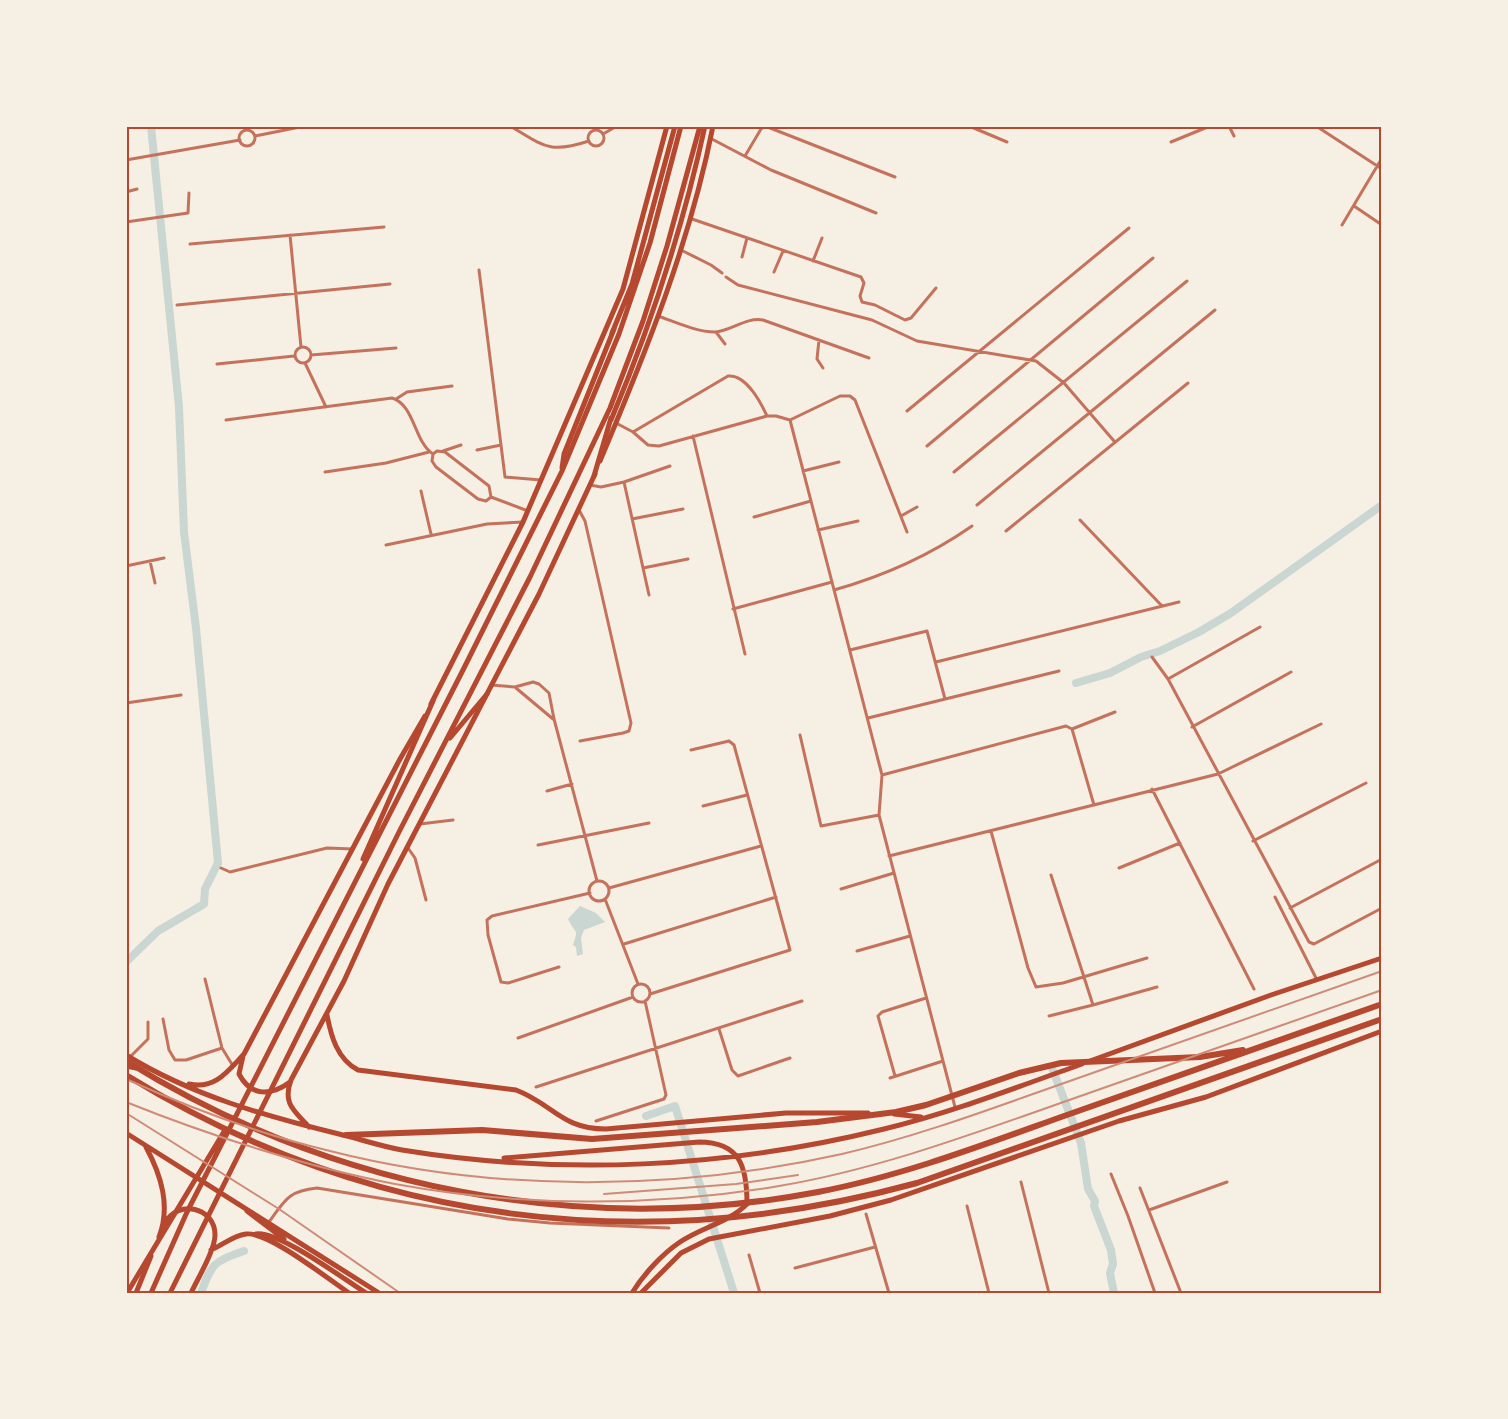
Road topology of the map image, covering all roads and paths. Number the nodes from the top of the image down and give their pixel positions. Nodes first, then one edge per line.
1 (304, 126) edge
2 (510, 126) edge
3 (617, 126) edge
4 (667, 126) edge
5 (675, 126) edge
6 (681, 126) edge
7 (700, 126) edge
8 (706, 126) edge
9 (713, 126) edge
10 (969, 126) edge
11 (1210, 126) edge
12 (1229, 126) edge
13 (1316, 126) edge
14 (245, 128) edge
15 (603, 134) junction
16 (255, 136) junction
17 (1234, 136) dead end
18 (710, 138) junction
19 (240, 140) junction
20 (589, 141) junction
21 (1007, 142) dead end
22 (1171, 142) dead end
23 (745, 156) junction
24 (1382, 158) edge
25 (126, 160) edge
26 (1377, 166) junction
27 (1382, 169) edge
28 (896, 177) dead end
29 (137, 189) dead end
30 (126, 192) edge
31 (189, 193) dead end
32 (1354, 206) junction
33 (876, 213) dead end
34 (692, 220) junction
35 (126, 222) edge
36 (1342, 224) dead end
37 (1382, 225) edge
38 (384, 226) dead end
39 (1129, 228) dead end
40 (290, 235) junction
41 (747, 238) junction
42 (822, 238) dead end
43 (190, 244) dead end
44 (681, 250) junction
45 (783, 251) junction
46 (742, 257) dead end
47 (1153, 258) dead end
48 (814, 261) junction
49 (479, 270) dead end
50 (774, 272) dead end
51 (722, 273) dead end
52 (726, 277) dead end
53 (626, 281) junction
54 (1187, 281) dead end
55 (390, 284) dead end
56 (936, 288) dead end
57 (296, 293) junction
58 (177, 305) dead end
59 (1215, 310) dead end
60 (658, 316) junction
61 (716, 332) junction
62 (612, 333) junction
63 (819, 340) junction
64 (725, 344) dead end
65 (301, 347) junction
66 (396, 348) dead end
67 (982, 350) junction
68 (311, 355) junction
69 (294, 356) junction
70 (869, 358) dead end
71 (1031, 360) junction
72 (305, 363) junction
73 (217, 364) dead end
74 (823, 368) dead end
75 (625, 380) junction
76 (1064, 383) junction
77 (1188, 383) dead end
78 (452, 386) dead end
79 (396, 399) junction
80 (326, 407) junction
81 (1090, 411) junction
82 (907, 412) dead end
83 (767, 416) junction
84 (226, 420) dead end
85 (790, 420) junction
86 (614, 422) junction
87 (633, 432) junction
88 (693, 436) junction
89 (1114, 441) junction
90 (461, 445) dead end
91 (501, 445) junction
92 (927, 446) dead end
93 (477, 450) dead end
94 (442, 451) junction
95 (431, 453) junction
96 (838, 462) dead end
97 (670, 466) dead end
98 (562, 471) junction
99 (803, 471) junction
100 (325, 472) dead end
101 (954, 472) dead end
102 (542, 480) junction
103 (624, 482) junction
104 (590, 484) junction
105 (421, 491) dead end
106 (492, 497) junction
107 (811, 501) junction
108 (977, 505) dead end
109 (917, 508) dead end
110 (683, 509) dead end
111 (579, 510) junction
112 (528, 511) junction
113 (901, 516) junction
114 (754, 517) dead end
115 (632, 520) junction
116 (1080, 520) dead end
117 (858, 521) dead end
118 (523, 522) junction
119 (972, 526) dead end
120 (818, 530) junction
121 (1006, 531) dead end
122 (907, 532) dead end
123 (431, 534) junction
124 (386, 545) dead end
125 (164, 558) dead end
126 (688, 559) dead end
127 (150, 561) junction
128 (126, 566) edge
129 (643, 568) junction
130 (832, 582) junction
131 (155, 583) dead end
132 (834, 590) junction
133 (649, 595) dead end
134 (1179, 602) dead end
135 (1162, 607) junction
136 (733, 608) junction
137 (1260, 627) dead end
138 (850, 650) junction
139 (745, 654) dead end
140 (1152, 657) dead end
141 (936, 662) junction
142 (1059, 671) dead end
143 (1291, 672) dead end
144 (1168, 679) junction
145 (491, 685) junction
146 (515, 687) junction
147 (487, 694) junction
148 (181, 695) dead end
149 (945, 699) junction
150 (433, 701) junction
151 (126, 703) edge
152 (1115, 712) dead end
153 (868, 718) junction
154 (554, 719) junction
155 (1321, 724) dead end
156 (1192, 727) junction
157 (1072, 729) junction
158 (800, 735) dead end
159 (580, 741) dead end
160 (444, 746) junction
161 (691, 750) dead end
162 (1218, 774) junction
163 (882, 775) junction
164 (1366, 783) dead end
165 (572, 784) junction
166 (1152, 789) junction
167 (547, 790) dead end
168 (747, 795) junction
169 (1094, 805) junction
170 (703, 806) dead end
171 (879, 815) junction
172 (453, 820) dead end
173 (649, 823) dead end
174 (420, 824) junction
175 (991, 831) junction
176 (585, 837) junction
177 (1253, 841) junction
178 (1180, 843) junction
179 (538, 846) dead end
180 (761, 846) junction
181 (408, 848) junction
182 (353, 849) junction
183 (890, 856) junction
184 (1382, 859) edge
185 (221, 868) dead end
186 (1118, 868) dead end
187 (894, 873) junction
188 (1051, 874) dead end
189 (357, 879) junction
190 (597, 881) junction
191 (609, 888) junction
192 (841, 890) dead end
193 (590, 893) junction
194 (776, 897) junction
195 (1275, 897) dead end
196 (426, 900) dead end
197 (605, 900) junction
198 (1290, 908) junction
199 (1382, 908) edge
200 (910, 936) junction
201 (624, 944) junction
202 (857, 951) dead end
203 (1148, 958) dead end
204 (1382, 958) edge
205 (559, 967) dead end
206 (1084, 976) junction
207 (205, 979) dead end
208 (1317, 981) junction
209 (638, 984) junction
210 (1157, 987) dead end
211 (1254, 989) dead end
212 (650, 994) junction
213 (634, 997) junction
214 (927, 998) junction
215 (645, 1001) junction
216 (802, 1001) dead end
217 (1382, 1004) edge
218 (1093, 1005) junction
219 (327, 1015) junction
220 (1050, 1016) dead end
221 (163, 1019) dead end
222 (1382, 1019) edge
223 (148, 1022) dead end
224 (719, 1029) junction
225 (1382, 1031) edge
226 (518, 1038) dead end
227 (1266, 1045) junction
228 (222, 1048) junction
229 (655, 1049) junction
230 (244, 1054) junction
231 (127, 1057) edge
232 (790, 1058) dead end
233 (943, 1061) junction
234 (126, 1066) edge
235 (233, 1066) junction
236 (152, 1069) junction
237 (126, 1076) edge
238 (895, 1076) junction
239 (890, 1078) dead end
240 (291, 1080) junction
241 (176, 1081) junction
242 (536, 1087) dead end
243 (955, 1107) junction
244 (237, 1113) junction
245 (924, 1118) junction
246 (596, 1121) dead end
247 (310, 1127) junction
248 (126, 1135) edge
249 (346, 1135) junction
250 (146, 1146) junction
251 (496, 1160) junction
252 (1111, 1174) dead end
253 (1021, 1182) dead end
254 (1227, 1182) dead end
255 (1140, 1188) dead end
256 (967, 1206) dead end
257 (243, 1207) junction
258 (1149, 1210) junction
259 (866, 1214) dead end
260 (269, 1222) junction
261 (164, 1225) junction
262 (669, 1228) dead end
263 (256, 1234) junction
264 (875, 1247) junction
265 (297, 1248) junction
266 (211, 1250) junction
267 (749, 1255) dead end
268 (795, 1268) dead end
269 (127, 1293) edge
270 (136, 1293) edge
271 (151, 1293) edge
272 (170, 1293) edge
273 (191, 1293) edge
274 (349, 1293) edge
275 (366, 1293) edge
276 (379, 1293) edge
277 (632, 1293) edge
278 (641, 1293) edge
279 (760, 1293) edge
280 (889, 1293) edge
281 (990, 1293) edge
282 (1049, 1293) edge
283 (1155, 1293) edge
284 (1181, 1293) edge

1 - 16 street
2 - 20 street
3 - 15 street
4 - 53 main road
5 - 62 main road
6 - 98 main road
7 - 75 main road
8 - 75 main road
9 - 18 main road
10 - 21 street
11 - 22 street
12 - 17 street
13 - 26 street
14 - 16 street
14 - 19 street
15 - 20 street
15 - 20 street
16 - 19 street
18 - 23 street
18 - 34 main road
19 - 25 street
23 - 28 street
23 - 33 street
24 - 26 street
26 - 27 street
26 - 32 street
29 - 30 street
31 - 35 street
32 - 36 street
32 - 37 street
34 - 41 street
34 - 44 main road
38 - 40 street
39 - 67 street
40 - 43 street
40 - 57 street
41 - 45 street
41 - 46 street
42 - 48 street
44 - 51 street
44 - 60 main road
45 - 48 street
45 - 50 street
47 - 71 street
48 - 56 street
49 - 91 street
52 - 67 street
53 - 62 main road
53 - 102 main road
54 - 76 street
55 - 57 street
57 - 58 street
57 - 65 street
59 - 81 street
60 - 61 street
60 - 86 main road
61 - 63 street
61 - 64 street
62 - 98 main road
63 - 70 street
63 - 74 street
65 - 68 street
65 - 69 street
66 - 68 street
67 - 71 street
67 - 82 street
68 - 72 street
69 - 72 street
69 - 73 street
71 - 76 street
71 - 92 street
72 - 80 street
75 - 86 main road
75 - 160 main road
76 - 81 street
76 - 101 street
77 - 89 street
78 - 79 street
79 - 80 street
79 - 95 street
80 - 84 street
81 - 89 street
81 - 108 street
83 - 85 street
83 - 87 street
83 - 88 street
85 - 99 street
85 - 113 street
86 - 87 street
86 - 104 main road
87 - 88 street
88 - 136 street
89 - 121 street
90 - 94 street
91 - 93 street
91 - 102 street
94 - 95 street
94 - 106 street
95 - 100 street
95 - 106 street
96 - 99 street
97 - 103 street
98 - 189 main road
99 - 107 street
102 - 112 main road
103 - 104 street
103 - 115 street
104 - 111 main road
105 - 123 street
106 - 112 street
107 - 114 street
107 - 120 street
109 - 113 street
110 - 115 street
111 - 145 main road
111 - 159 street
112 - 118 main road
113 - 122 street
115 - 129 street
116 - 135 street
117 - 120 street
118 - 123 street
118 - 150 main road
119 - 132 street
120 - 130 street
123 - 124 street
125 - 127 street
126 - 129 street
127 - 128 street
127 - 131 street
129 - 133 street
130 - 132 street
130 - 136 street
132 - 138 street
134 - 135 street
135 - 141 street
136 - 139 street
137 - 144 street
138 - 141 street
138 - 153 street
140 - 144 street
141 - 149 street
142 - 149 street
143 - 156 street
144 - 156 street
145 - 146 street
145 - 147 main road
146 - 154 street
146 - 154 street
147 - 160 main road
147 - 174 main road
148 - 151 street
149 - 153 street
150 - 182 main road
150 - 189 main road
152 - 157 street
153 - 163 street
154 - 165 street
155 - 162 street
156 - 162 street
157 - 163 street
157 - 169 street
158 - 171 street
160 - 272 main road
161 - 168 street
162 - 166 street
162 - 177 street
163 - 171 street
164 - 177 street
165 - 167 street
165 - 176 street
166 - 169 street
166 - 178 street
168 - 170 street
168 - 180 street
169 - 175 street
171 - 183 street
172 - 174 street
173 - 176 street
174 - 181 main road
175 - 183 street
175 - 206 street
176 - 179 street
176 - 190 street
177 - 198 street
178 - 186 street
178 - 211 street
180 - 191 street
180 - 194 street
181 - 196 street
181 - 219 main road
182 - 185 street
182 - 230 main road
183 - 187 street
184 - 198 street
187 - 192 street
187 - 200 street
188 - 206 street
189 - 244 main road
190 - 191 street
190 - 193 street
191 - 197 street
193 - 197 street
193 - 205 street
194 - 201 street
194 - 212 street
195 - 208 street
197 - 201 street
198 - 199 street
200 - 202 street
200 - 214 street
201 - 209 street
203 - 206 street
204 - 208 main road
206 - 218 street
207 - 228 street
208 - 243 main road
209 - 212 street
209 - 213 street
210 - 218 street
212 - 215 street
213 - 215 street
213 - 226 street
214 - 233 street
214 - 238 street
215 - 229 street
216 - 224 street
217 - 227 highway
218 - 220 street
219 - 240 main road
219 - 245 main road
221 - 228 street
222 - 237 highway
223 - 231 street
224 - 229 street
224 - 232 street
225 - 278 main road
227 - 231 highway
227 - 249 highway
228 - 235 street
229 - 242 street
229 - 246 street
230 - 235 main road
230 - 240 main road
231 - 236 main road
233 - 238 street
233 - 243 street
234 - 236 main road
235 - 241 main road
236 - 241 main road
238 - 239 street
240 - 247 main road
241 - 247 main road
243 - 245 main road
244 - 269 main road
244 - 271 main road
245 - 251 main road
247 - 249 main road
248 - 250 main road
249 - 251 main road
250 - 257 main road
250 - 261 main road
251 - 277 main road
252 - 283 street
253 - 282 street
254 - 258 street
255 - 258 street
256 - 281 street
257 - 260 main road
257 - 265 main road
258 - 284 street
259 - 264 street
260 - 262 street
260 - 276 main road
261 - 266 main road
261 - 270 main road
263 - 265 main road
263 - 266 main road
263 - 274 main road
264 - 268 street
264 - 280 street
265 - 275 main road
266 - 273 main road
267 - 279 street

